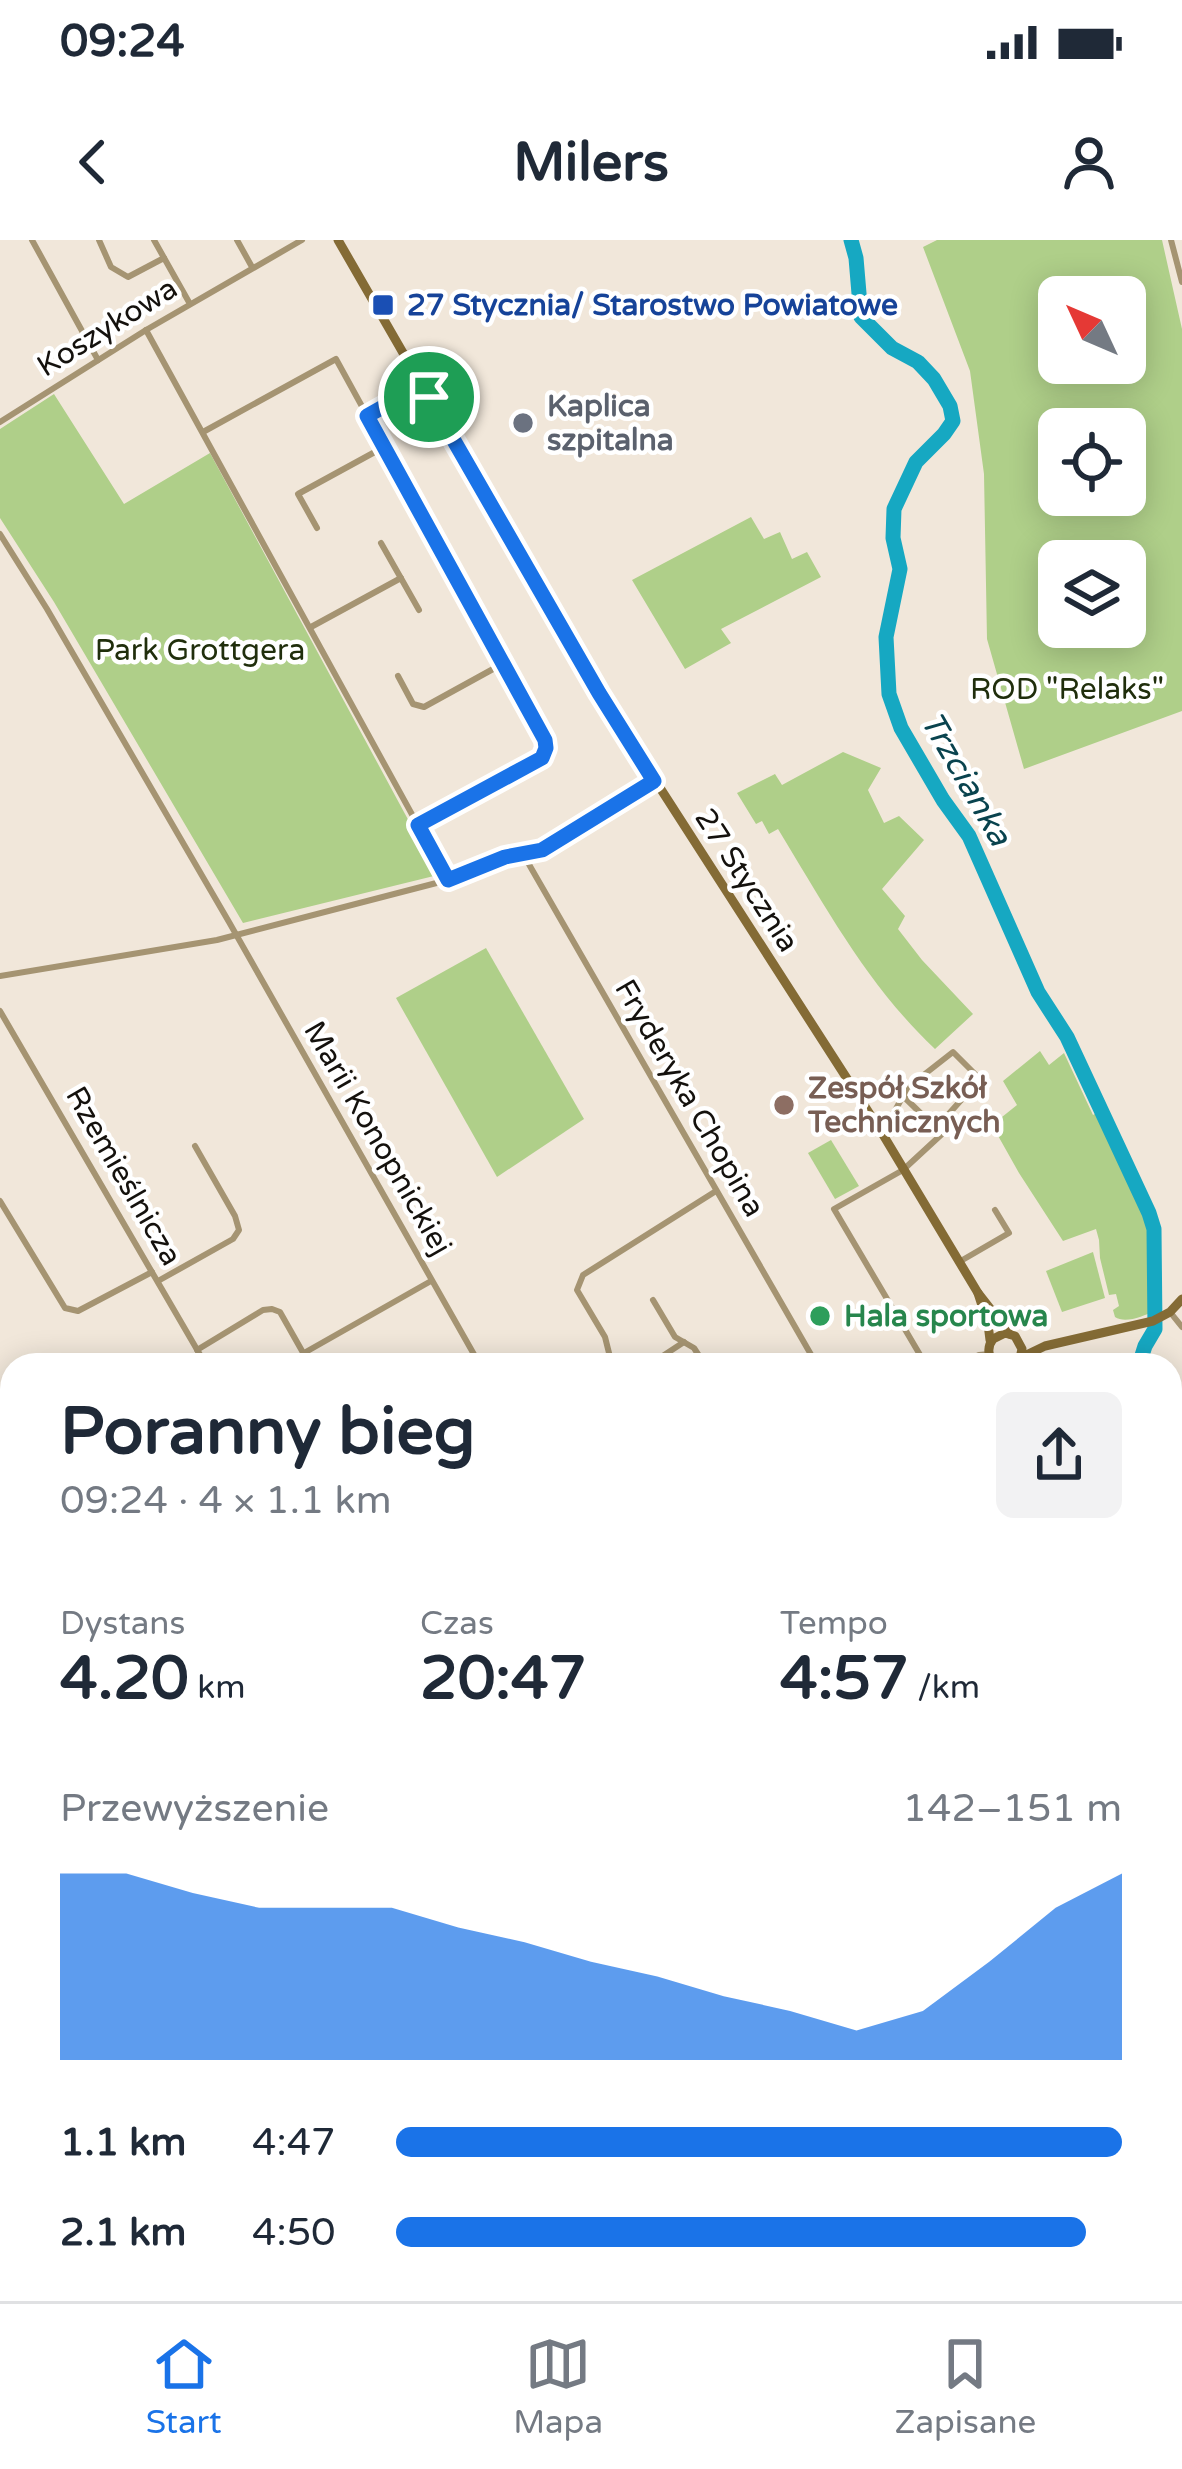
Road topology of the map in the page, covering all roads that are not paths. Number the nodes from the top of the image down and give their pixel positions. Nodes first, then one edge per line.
1 (32, 240) edge
2 (99, 240) edge
3 (154, 240) edge
4 (237, 240) edge
5 (302, 240) edge
6 (338, 240) edge
7 (1172, 240) edge
8 (164, 258) junction
9 (251, 267) junction
10 (1182, 282) edge
11 (190, 304) junction
12 (146, 330) junction
13 (98, 360) junction
14 (422, 385) junction
15 (367, 416) junction
16 (0, 422) edge
17 (203, 432) junction
18 (384, 447) junction
19 (317, 528) dead end
20 (0, 534) edge
21 (381, 543) dead end
22 (401, 578) junction
23 (419, 610) dead end
24 (311, 627) junction
25 (504, 663) junction
26 (398, 676) dead end
27 (654, 781) junction
28 (418, 825) junction
29 (523, 854) junction
30 (448, 880) junction
31 (233, 934) junction
32 (0, 976) edge
33 (0, 1012) edge
34 (904, 1096) junction
35 (877, 1126) junction
36 (936, 1128) junction
37 (195, 1146) dead end
38 (903, 1170) junction
39 (716, 1191) junction
40 (0, 1201) edge
41 (995, 1210) dead end
42 (959, 1262) junction
43 (152, 1271) junction
44 (158, 1281) junction
45 (431, 1281) junction
46 (978, 1294) junction
47 (1182, 1299) edge
48 (652, 1300) dead end
49 (1166, 1314) junction
50 (1182, 1327) edge
51 (1014, 1337) junction
52 (684, 1342) junction
53 (1045, 1346) junction
54 (197, 1350) junction
55 (199, 1353) edge
56 (304, 1353) joint
57 (473, 1353) edge
58 (609, 1353) edge
59 (667, 1353) edge
60 (698, 1353) edge
61 (810, 1353) edge
62 (919, 1353) edge
63 (992, 1353) edge
64 (994, 1353) edge
65 (1020, 1353) edge
66 (1034, 1353) edge

1 - 13 street
2 - 8 street
3 - 8 street
4 - 9 street
5 - 9 street, Koszykowa
6 - 14 main road, 27 Stycznia
7 - 10 street
8 - 11 street
9 - 11 street, Koszykowa
11 - 12 street, Koszykowa
12 - 13 street, Koszykowa
12 - 17 street
13 - 16 street, Koszykowa
14 - 15 street
14 - 27 main road, 27 Stycznia
15 - 17 street
15 - 18 street
17 - 24 street
18 - 19 street
18 - 25 street
20 - 31 street, Marii Konopnickiej
21 - 22 street
22 - 23 street
22 - 24 street
24 - 28 street
25 - 26 street
25 - 28 street
27 - 29 street
27 - 35 main road, 27 Stycznia
28 - 30 street
29 - 30 street
29 - 39 street, Fryderyka Chopina
30 - 31 street
31 - 32 street
31 - 45 street, Marii Konopnickiej
33 - 43 street, Rzemieślnicza
34 - 35 street
34 - 36 street
34 - 36 street
35 - 38 main road, 27 Stycznia
36 - 38 street
37 - 44 street
38 - 42 main road, 27 Stycznia
38 - 62 street
39 - 58 street
39 - 61 street, Fryderyka Chopina
40 - 43 street
41 - 42 street
42 - 46 main road, 27 Stycznia
43 - 44 street, Rzemieślnicza
44 - 54 street, Rzemieślnicza
45 - 56 street
45 - 57 street, Marii Konopnickiej
46 - 51 main road, 27 Stycznia
46 - 63 main road, 27 Stycznia
47 - 49 main road
48 - 52 street
49 - 50 street
49 - 53 main road
51 - 53 main road
51 - 64 main road
51 - 65 main road
52 - 59 street
52 - 60 street
53 - 66 main road
54 - 55 street, Rzemieślnicza
54 - 56 street

